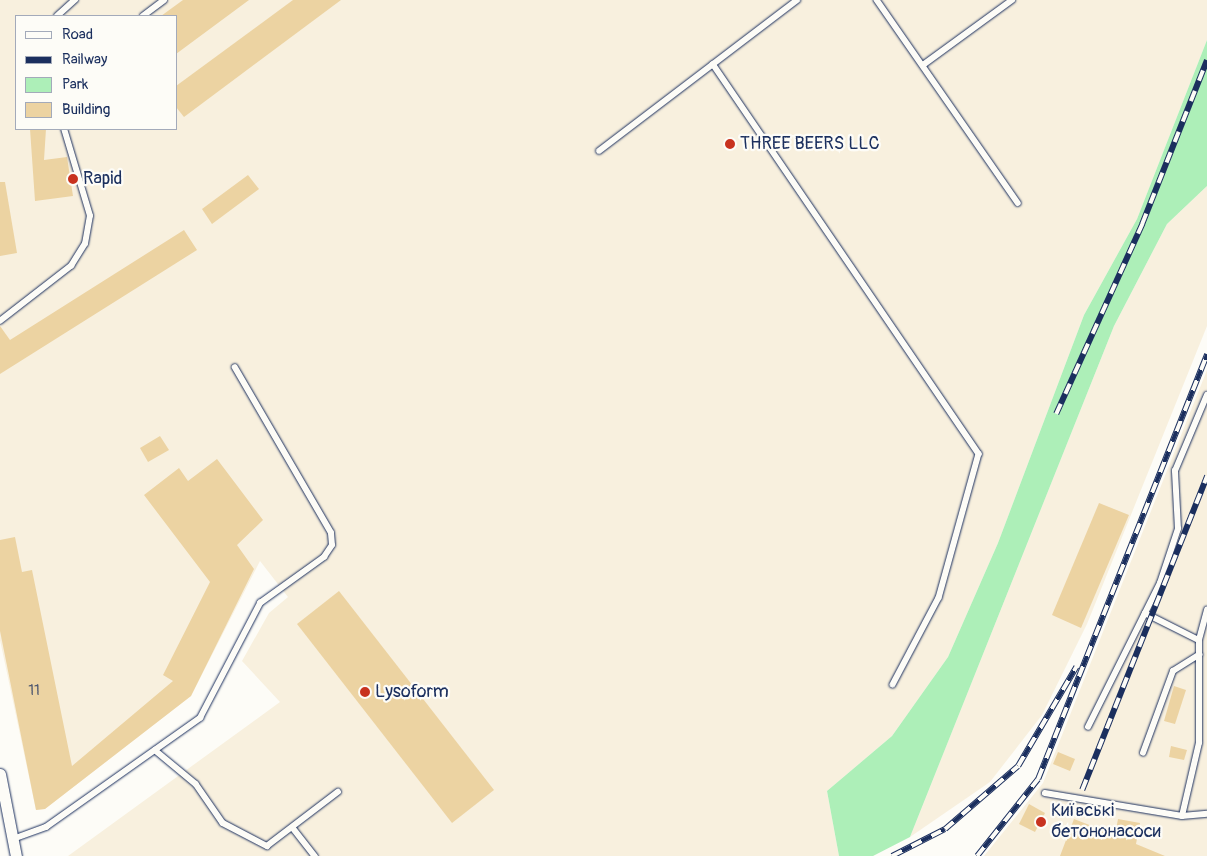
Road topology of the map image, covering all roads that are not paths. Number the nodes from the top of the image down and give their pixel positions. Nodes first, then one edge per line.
1 (75, 0) edge
2 (164, 0) edge
3 (797, 0) edge
4 (877, 0) edge
5 (1012, 0) edge
6 (58, 15) edge
7 (144, 15) edge
8 (713, 64) junction
9 (923, 65) junction
10 (64, 130) edge
11 (599, 152) dead end
12 (1018, 203) dead end
13 (0, 321) edge
14 (235, 368) dead end
15 (1207, 395) edge
16 (1207, 610) edge
17 (1145, 613) junction
18 (1199, 640) junction
19 (1199, 655) junction
20 (893, 685) dead end
21 (1088, 727) dead end
22 (155, 750) junction
23 (1143, 752) dead end
24 (0, 774) edge
25 (338, 792) dead end
26 (1045, 793) dead end
27 (1207, 814) edge
28 (1182, 816) junction
29 (293, 828) junction
30 (12, 839) junction
31 (16, 856) edge
32 (315, 856) edge

1 - 6 lane
2 - 7 lane
3 - 8 lane
4 - 9 lane
5 - 9 lane
8 - 11 lane
8 - 20 lane
9 - 12 lane
10 - 13 lane
14 - 22 lane
15 - 17 lane
16 - 18 lane
17 - 18 lane
17 - 21 lane
18 - 19 lane
19 - 23 lane
19 - 28 lane
22 - 29 lane
22 - 30 lane
24 - 30 street
25 - 29 lane
26 - 28 lane
27 - 28 lane
29 - 32 lane
30 - 31 street

